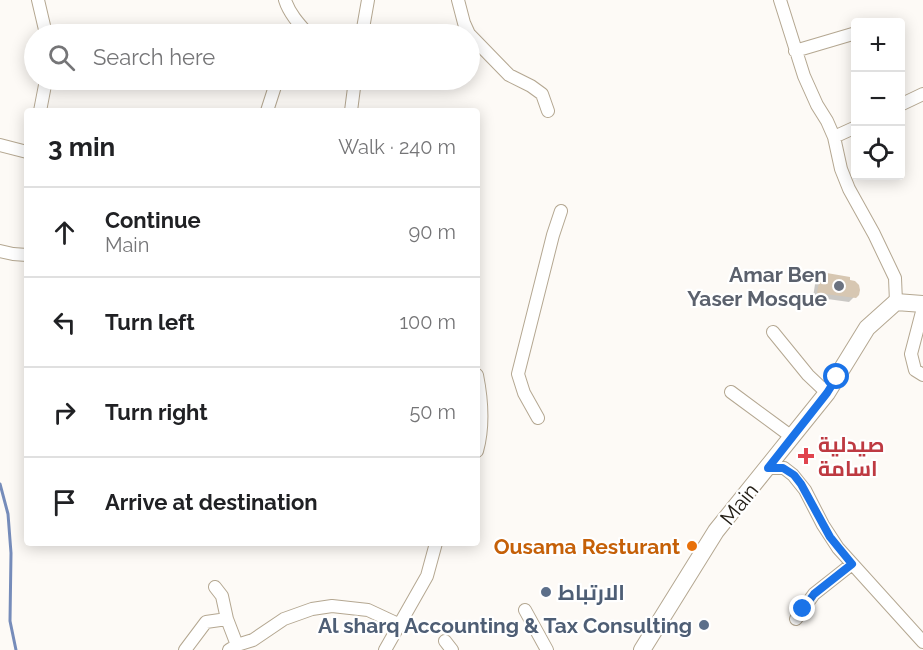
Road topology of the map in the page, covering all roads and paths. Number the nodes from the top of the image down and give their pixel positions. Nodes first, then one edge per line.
1 (38, 0) edge
2 (285, 0) edge
3 (369, 0) edge
4 (458, 0) edge
5 (780, 0) edge
6 (44, 24) edge
7 (299, 24) edge
8 (364, 24) edge
9 (464, 24) edge
10 (851, 34) edge
11 (480, 46) edge
12 (795, 51) junction
13 (44, 90) edge
14 (274, 90) edge
15 (354, 90) edge
16 (923, 94) edge
17 (905, 103) edge
18 (41, 108) edge
19 (268, 108) edge
20 (351, 108) edge
21 (548, 111) dead end
22 (851, 129) edge
23 (834, 137) junction
24 (0, 145) edge
25 (24, 151) edge
26 (561, 210) dead end
27 (0, 251) edge
28 (24, 255) edge
29 (896, 302) junction
30 (923, 304) edge
31 (923, 308) edge
32 (773, 332) dead end
33 (920, 373) edge
34 (480, 392) edge
35 (731, 392) dead end
36 (827, 393) junction
37 (538, 418) dead end
38 (792, 437) junction
39 (480, 441) edge
40 (768, 468) junction
41 (435, 546) edge
42 (852, 564) junction
43 (215, 586) dead end
44 (525, 610) dead end
45 (227, 619) junction
46 (796, 619) dead end
47 (398, 624) junction
48 (923, 642) edge
49 (233, 647) edge
50 (185, 650) edge
51 (385, 650) edge
52 (548, 650) edge
53 (642, 650) edge

1 - 6 street
2 - 7 street
3 - 8 street
4 - 9 street
5 - 12 street
10 - 12 street
11 - 21 street
12 - 23 street
13 - 18 street
14 - 19 street
15 - 20 street
16 - 17 street
22 - 23 street
23 - 29 street
24 - 25 street
26 - 37 street
27 - 28 street
29 - 30 main road
29 - 36 main road, Main
31 - 33 street
32 - 36 street
34 - 39 street
35 - 38 street
36 - 38 main road, Main
38 - 40 main road, Main
40 - 42 street
40 - 53 main road, Main
41 - 47 street
42 - 46 street
42 - 48 street
43 - 45 street
44 - 52 street
45 - 49 street
45 - 50 street
47 - 49 street
47 - 51 street

